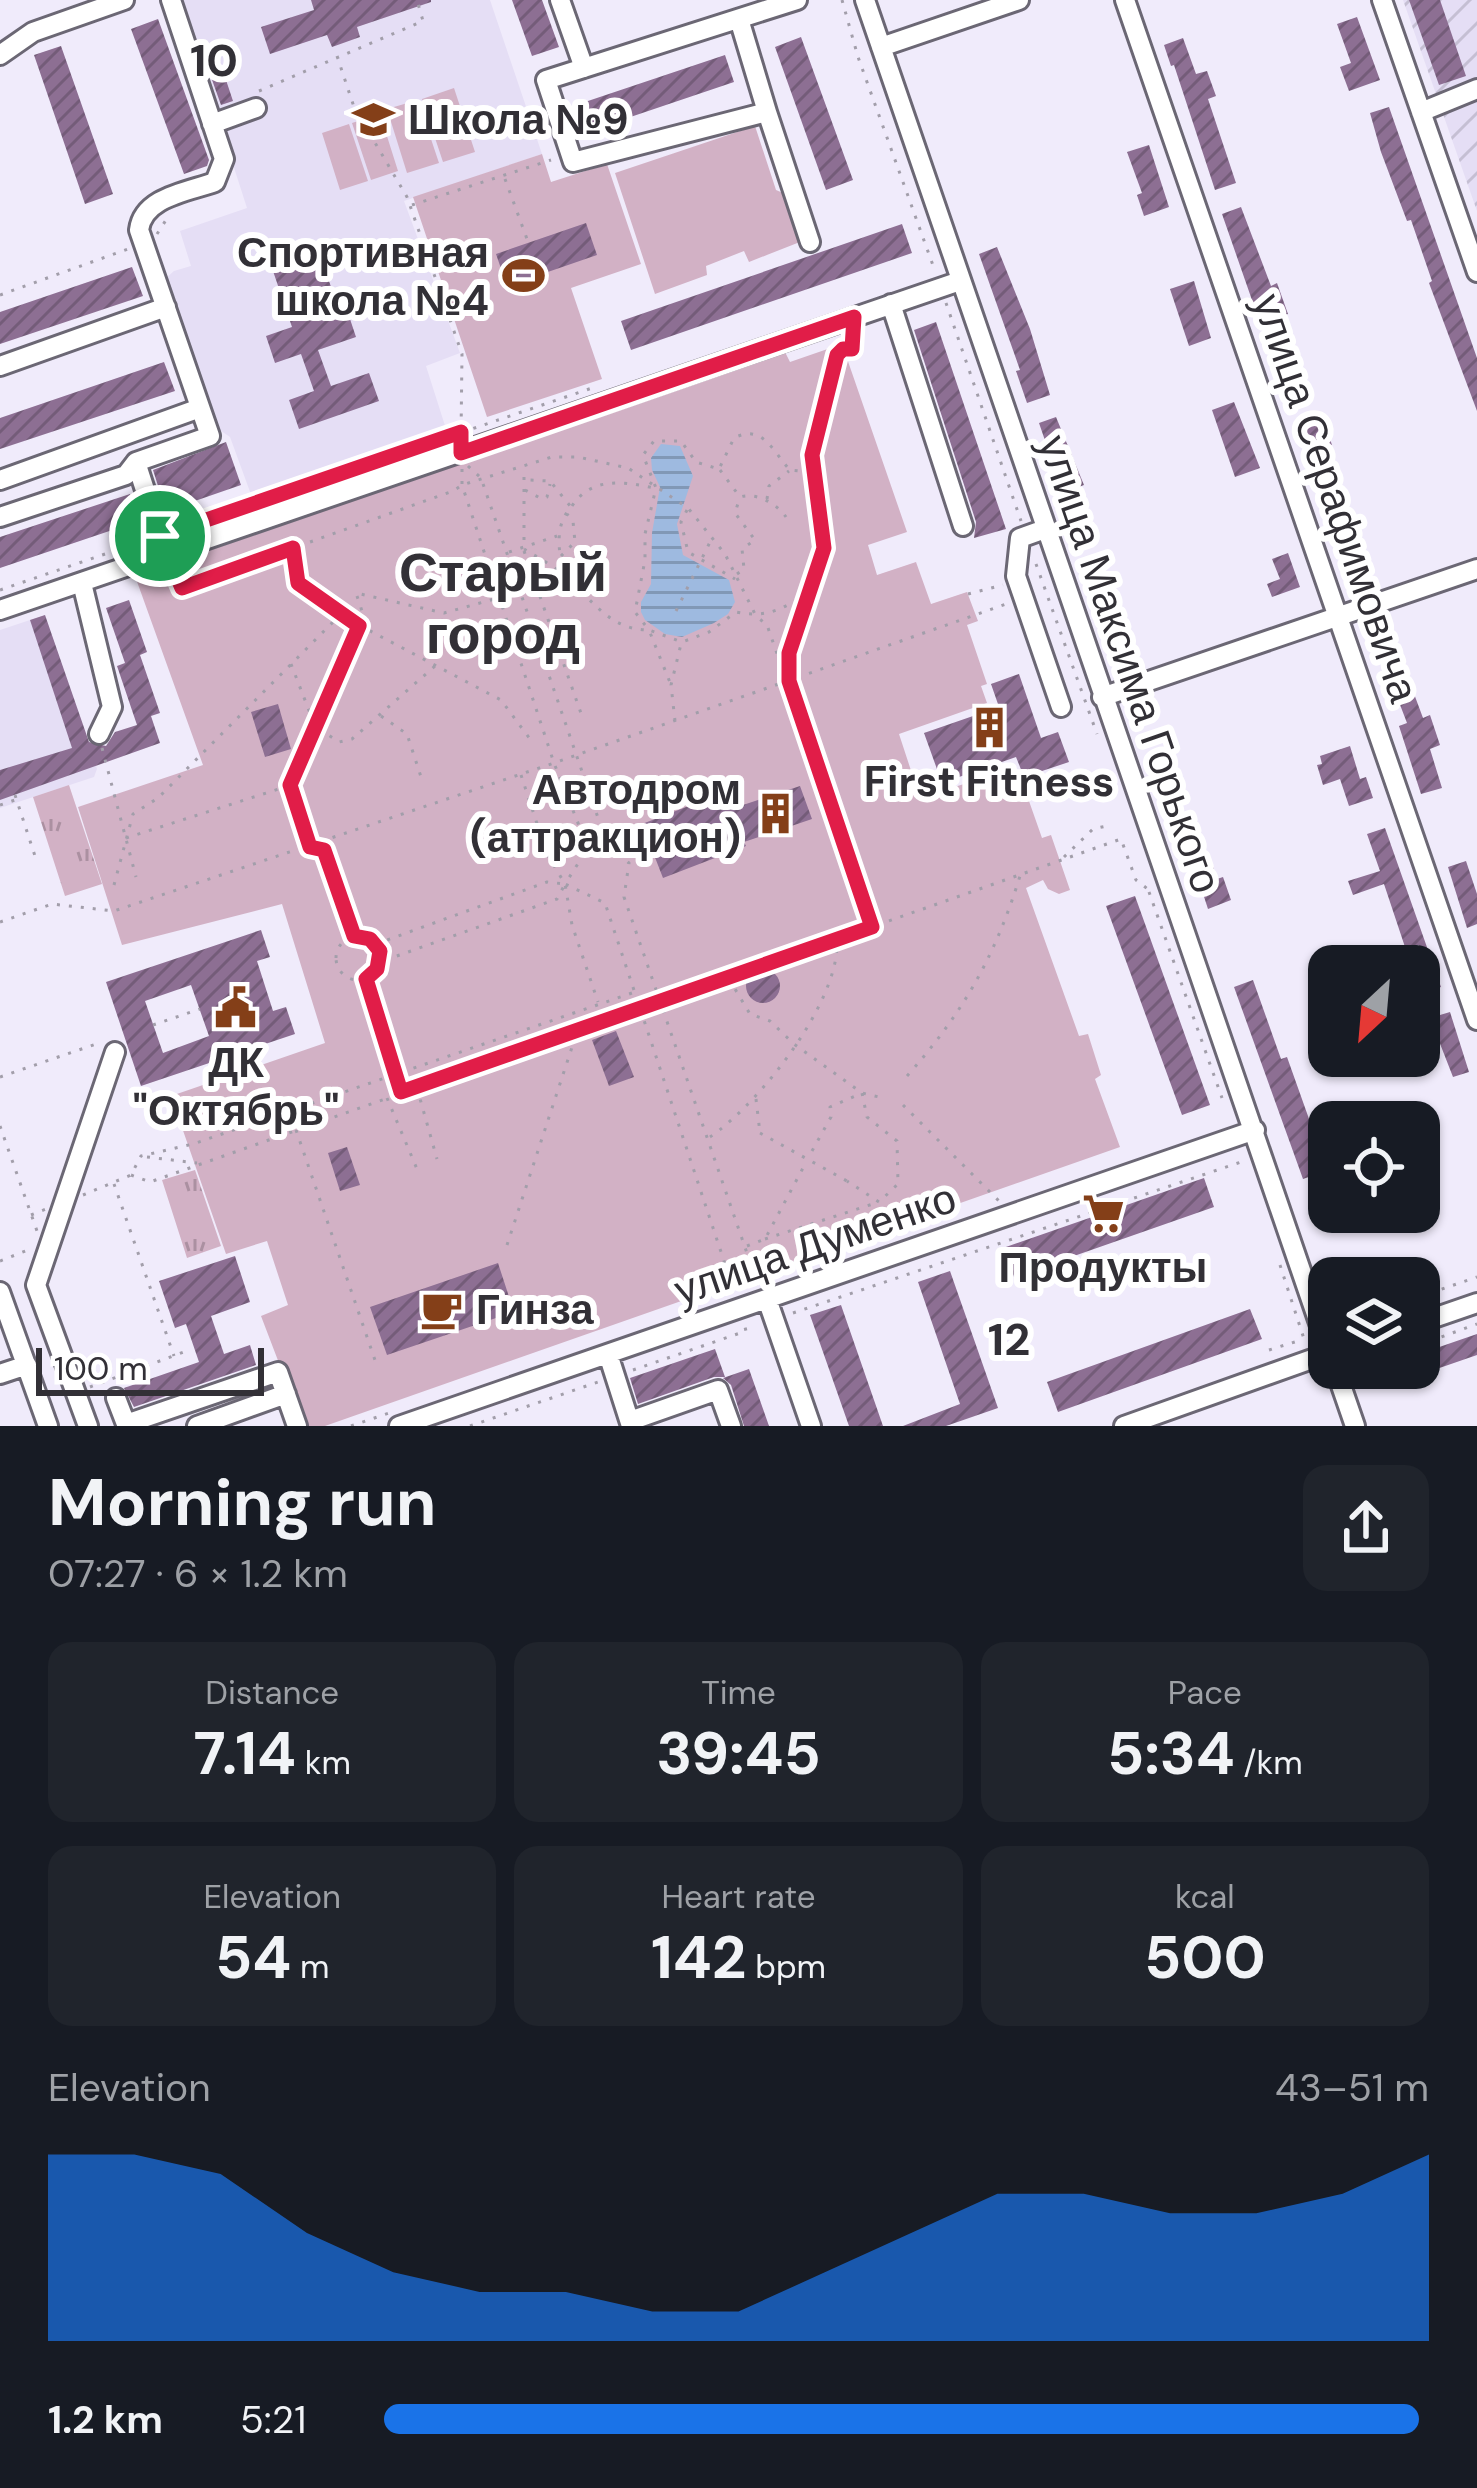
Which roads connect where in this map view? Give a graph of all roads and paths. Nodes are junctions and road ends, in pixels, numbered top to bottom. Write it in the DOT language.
graph roads {
  1 [pos="124,0"];
  2 [pos="171,0"];
  3 [pos="417,0"];
  4 [pos="560,0"];
  5 [pos="797,0"];
  6 [pos="842,0"];
  7 [pos="865,0"];
  8 [pos="1019,0"];
  9 [pos="1125,0"];
  10 [pos="1382,0"];
  11 [pos="739,19"];
  12 [pos="881,47"];
  13 [pos="0,55"];
  14 [pos="337,56"];
  15 [pos="584,68"];
  16 [pos="1477,89"];
  17 [pos="256,108"];
  18 [pos="767,112"];
  19 [pos="1421,112"];
  20 [pos="212,124"];
  21 [pos="570,154"];
  22 [pos="503,176"];
  23 [pos="411,206"];
  24 [pos="527,239"];
  25 [pos="810,242"];
  26 [pos="1477,272"];
  27 [pos="950,284"];
  28 [pos="891,304"];
  29 [pos="166,307"];
  30 [pos="854,317"];
  31 [pos="0,366"];
  32 [pos="614,381"];
  33 [pos="200,408"];
  34 [pos="461,432"];
  35 [pos="461,453"];
  36 [pos="136,462"];
  37 [pos="719,469"];
  38 [pos="790,470"];
  39 [pos="481,478"];
  40 [pos="0,480"];
  41 [pos="550,481"];
  42 [pos="813,483"];
  43 [pos="462,484"];
  44 [pos="656,488"];
  45 [pos="523,489"];
  46 [pos="740,497"];
  47 [pos="767,501"];
  48 [pos="571,507"];
  49 [pos="688,508"];
  50 [pos="566,512"];
  51 [pos="1,513"];
  52 [pos="785,518"];
  53 [pos="963,526"];
  54 [pos="1045,529"];
  55 [pos="558,536"];
  56 [pos="712,538"];
  57 [pos="163,545"];
  58 [pos="293,548"];
  59 [pos="524,549"];
  60 [pos="507,552"];
  61 [pos="560,557"];
  62 [pos="700,561"];
  63 [pos="1477,569"];
  64 [pos="563,574"];
  65 [pos="736,575"];
  66 [pos="739,582"];
  67 [pos="82,583"];
  68 [pos="0,590"];
  69 [pos="806,593"];
  70 [pos="500,597"];
  71 [pos="0,610"];
  72 [pos="676,611"];
  73 [pos="444,613"];
  74 [pos="340,615"];
  75 [pos="756,616"];
  76 [pos="971,616"];
  77 [pos="1339,616"];
  78 [pos="359,626"];
  79 [pos="649,630"];
  80 [pos="682,642"];
  81 [pos="291,662"];
  82 [pos="435,666"];
  83 [pos="789,681"];
  84 [pos="671,685"];
  85 [pos="1102,697"];
  86 [pos="1061,707"];
  87 [pos="380,715"];
  88 [pos="583,719"];
  89 [pos="675,721"];
  90 [pos="315,726"];
  91 [pos="99,734"];
  92 [pos="530,739"];
  93 [pos="578,755"];
  94 [pos="554,763"];
  95 [pos="521,775"];
  96 [pos="423,783"];
  97 [pos="290,785"];
  98 [pos="0,805"];
  99 [pos="1111,825"];
  100 [pos="123,839"];
  101 [pos="310,847"];
  102 [pos="35,856"];
  103 [pos="1060,861"];
  104 [pos="1020,875"];
  105 [pos="136,877"];
  106 [pos="114,884"];
  107 [pos="565,884"];
  108 [pos="1149,890"];
  109 [pos="0,922"];
  110 [pos="872,927"];
  111 [pos="354,936"];
  112 [pos="837,939"];
  113 [pos="376,944"];
  114 [pos="380,962"];
  115 [pos="728,977"];
  116 [pos="366,979"];
  117 [pos="634,992"];
  118 [pos="659,1001"];
  119 [pos="598,1004"];
  120 [pos="639,1008"];
  121 [pos="200,1009"];
  122 [pos="1477,1020"];
  123 [pos="153,1025"];
  124 [pos="578,1030"];
  125 [pos="794,1044"];
  126 [pos="107,1047"];
  127 [pos="395,1072"];
  128 [pos="907,1076"];
  129 [pos="0,1077"];
  130 [pos="417,1086"];
  131 [pos="401,1092"];
  132 [pos="862,1094"];
  133 [pos="756,1095"];
  134 [pos="387,1097"];
  135 [pos="879,1097"];
  136 [pos="903,1105"];
  137 [pos="0,1126"];
  138 [pos="296,1129"];
  139 [pos="1255,1130"];
  140 [pos="709,1138"];
  141 [pos="812,1150"];
  142 [pos="141,1156"];
  143 [pos="437,1159"];
  144 [pos="1246,1160"];
  145 [pos="198,1164"];
  146 [pos="417,1168"];
  147 [pos="803,1168"];
  148 [pos="113,1183"];
  149 [pos="879,1202"];
  150 [pos="1001,1203"];
  151 [pos="765,1239"];
  152 [pos="507,1245"];
  153 [pos="745,1247"];
  154 [pos="0,1262"];
  155 [pos="1477,1276"];
  156 [pos="36,1286"];
  157 [pos="1308,1289"];
  158 [pos="1440,1289"];
  159 [pos="763,1294"];
  160 [pos="1,1296"];
  161 [pos="1477,1304"];
  162 [pos="740,1309"];
  163 [pos="1440,1316"];
  164 [pos="774,1320"];
  165 [pos="1477,1324"];
  166 [pos="746,1331"];
  167 [pos="1440,1337"];
  168 [pos="1308,1347"];
  169 [pos="189,1350"];
  170 [pos="1268,1350"];
  171 [pos="1308,1353"];
  172 [pos="608,1354"];
  173 [pos="174,1356"];
  174 [pos="27,1366"];
  175 [pos="377,1366"];
  176 [pos="0,1374"];
  177 [pos="615,1376"];
  178 [pos="90,1387"];
  179 [pos="1342,1389"];
  180 [pos="286,1394"];
  181 [pos="116,1398"];
  182 [pos="187,1403"];
  183 [pos="460,1405"];
  184 [pos="631,1424"];
  185 [pos="48,1426"];
  186 [pos="88,1426"];
  187 [pos="197,1426"];
  188 [pos="297,1426"];
  189 [pos="399,1426"];
  190 [pos="469,1426"];
  191 [pos="731,1426"];
  192 [pos="811,1426"];
  193 [pos="1124,1426"];
  194 [pos="1355,1426"];
  1 -- 13 [label="street"];
  2 -- 20 [label="street"];
  3 -- 14 [label="path"];
  4 -- 15 [label="street"];
  5 -- 11 [label="street"];
  6 -- 27 [label="path"];
  7 -- 12 [label="street, улица Максима Горького"];
  8 -- 12 [label="street"];
  9 -- 77 [label="street, улица Серафимовича"];
  10 -- 19 [label="street"];
  11 -- 15 [label="street"];
  11 -- 18 [label="street"];
  12 -- 27 [label="street, улица Максима Горького"];
  14 -- 17 [label="path"];
  14 -- 23 [label="path"];
  15 -- 21 [label="street"];
  16 -- 19 [label="street"];
  17 -- 20 [label="street"];
  18 -- 21 [label="street"];
  18 -- 25 [label="street"];
  19 -- 26 [label="street"];
  20 -- 29 [label="street"];
  21 -- 22 [label="path"];
  22 -- 23 [label="path"];
  22 -- 24 [label="path"];
  23 -- 34 [label="path"];
  27 -- 28 [label="street"];
  27 -- 54 [label="street, улица Максима Горького"];
  28 -- 30 [label="street"];
  28 -- 53 [label="street"];
  29 -- 31 [label="street"];
  29 -- 33 [label="street"];
  30 -- 35 [label="street"];
  30 -- 42 [label="path"];
  32 -- 34 [label="path"];
  33 -- 36 [label="street"];
  33 -- 40 [label="street"];
  34 -- 35 [label="path"];
  34 -- 57 [label="path"];
  35 -- 57 [label="street"];
  36 -- 51 [label="street"];
  36 -- 57 [label="street"];
  37 -- 38 [label="path"];
  37 -- 44 [label="path"];
  37 -- 46 [label="path"];
  38 -- 42 [label="path"];
  38 -- 47 [label="path"];
  39 -- 43 [label="path"];
  39 -- 43 [label="path"];
  39 -- 44 [label="path"];
  39 -- 60 [label="path"];
  41 -- 45 [label="path"];
  41 -- 45 [label="path"];
  41 -- 48 [label="path"];
  42 -- 69 [label="path"];
  43 -- 58 [label="path"];
  43 -- 70 [label="path"];
  44 -- 48 [label="path"];
  44 -- 49 [label="path"];
  44 -- 79 [label="path"];
  45 -- 59 [label="path"];
  46 -- 47 [label="path"];
  46 -- 65 [label="path"];
  47 -- 52 [label="path"];
  48 -- 50 [label="path"];
  49 -- 56 [label="path"];
  49 -- 62 [label="path"];
  50 -- 55 [label="path"];
  50 -- 61 [label="path"];
  54 -- 85 [label="street, улица Максима Горького"];
  54 -- 86 [label="street"];
  55 -- 59 [label="path"];
  55 -- 61 [label="path"];
  56 -- 62 [label="path"];
  56 -- 65 [label="path"];
  57 -- 58 [label="path"];
  57 -- 67 [label="street"];
  57 -- 68 [label="path"];
  58 -- 74 [label="path"];
  59 -- 60 [label="path"];
  59 -- 64 [label="path"];
  59 -- 88 [label="path"];
  60 -- 93 [label="path"];
  61 -- 64 [label="path"];
  62 -- 66 [label="path"];
  62 -- 72 [label="path"];
  63 -- 77 [label="street"];
  64 -- 79 [label="path"];
  65 -- 66 [label="path"];
  66 -- 75 [label="path"];
  67 -- 71 [label="street"];
  67 -- 91 [label="street"];
  69 -- 75 [label="path"];
  69 -- 83 [label="path"];
  70 -- 73 [label="path"];
  70 -- 94 [label="path"];
  73 -- 78 [label="path"];
  73 -- 82 [label="path"];
  74 -- 78 [label="path"];
  74 -- 81 [label="path"];
  75 -- 80 [label="path"];
  75 -- 83 [label="path"];
  76 -- 83 [label="path"];
  77 -- 85 [label="street"];
  77 -- 122 [label="street, улица Серафимовича"];
  78 -- 82 [label="path"];
  78 -- 90 [label="path"];
  79 -- 80 [label="path"];
  79 -- 84 [label="path"];
  80 -- 84 [label="path"];
  81 -- 90 [label="path"];
  81 -- 100 [label="path"];
  82 -- 87 [label="path"];
  82 -- 92 [label="path"];
  83 -- 89 [label="path"];
  83 -- 110 [label="path"];
  84 -- 89 [label="path"];
  85 -- 139 [label="street, улица Максима Горького"];
  87 -- 90 [label="path"];
  87 -- 96 [label="path"];
  89 -- 93 [label="path"];
  90 -- 97 [label="path"];
  91 -- 100 [label="path"];
  93 -- 94 [label="path"];
  93 -- 118 [label="path"];
  94 -- 95 [label="path"];
  94 -- 107 [label="path"];
  95 -- 101 [label="path"];
  95 -- 107 [label="path"];
  97 -- 100 [label="path"];
  97 -- 101 [label="path"];
  98 -- 102 [label="path"];
  99 -- 103 [label="path"];
  100 -- 105 [label="path"];
  100 -- 106 [label="path"];
  101 -- 109 [label="path"];
  101 -- 111 [label="path"];
  103 -- 104 [label="path"];
  103 -- 108 [label="path"];
  104 -- 110 [label="path"];
  104 -- 128 [label="path"];
  107 -- 113 [label="path"];
  107 -- 114 [label="path"];
  107 -- 117 [label="path"];
  107 -- 119 [label="path"];
  110 -- 112 [label="path"];
  111 -- 113 [label="path"];
  111 -- 116 [label="path"];
  112 -- 115 [label="path"];
  112 -- 125 [label="path"];
  113 -- 114 [label="path"];
  114 -- 116 [label="path"];
  115 -- 118 [label="path"];
  115 -- 125 [label="path"];
  116 -- 127 [label="path"];
  117 -- 119 [label="path"];
  117 -- 120 [label="path"];
  118 -- 120 [label="path"];
  118 -- 140 [label="path"];
  119 -- 127 [label="path"];
  120 -- 124 [label="path"];
  120 -- 162 [label="path"];
  121 -- 123 [label="path"];
  124 -- 130 [label="path"];
  124 -- 152 [label="path"];
  125 -- 132 [label="path"];
  125 -- 133 [label="path"];
  126 -- 129 [label="path"];
  126 -- 156 [label="street"];
  127 -- 131 [label="path"];
  127 -- 142 [label="path"];
  130 -- 131 [label="path"];
  130 -- 143 [label="path"];
  131 -- 134 [label="path"];
  132 -- 135 [label="path"];
  132 -- 141 [label="path"];
  132 -- 149 [label="path"];
  133 -- 140 [label="path"];
  133 -- 149 [label="path, bridge"];
  134 -- 138 [label="path"];
  134 -- 146 [label="path"];
  136 -- 150 [label="path"];
  137 -- 154 [label="path"];
  138 -- 145 [label="path"];
  138 -- 175 [label="path"];
  139 -- 157 [label="street, улица Максима Горького"];
  139 -- 159 [label="street, улица Думенко"];
  140 -- 153 [label="path"];
  142 -- 145 [label="path"];
  142 -- 145 [label="path"];
  144 -- 164 [label="path"];
  147 -- 151 [label="path"];
  148 -- 173 [label="path"];
  149 -- 151 [label="path"];
  151 -- 153 [label="path"];
  153 -- 159 [label="path"];
  155 -- 158 [label="path"];
  156 -- 160 [label="street"];
  156 -- 186 [label="street"];
  159 -- 162 [label="street, улица Думенко"];
  159 -- 164 [label="street"];
  160 -- 174 [label="street"];
  161 -- 163 [label="street"];
  162 -- 166 [label="path"];
  162 -- 172 [label="street, улица Думенко"];
  164 -- 166 [label="path"];
  164 -- 192 [label="street"];
  165 -- 167 [label="path"];
  166 -- 177 [label="path"];
  168 -- 170 [label="path"];
  169 -- 173 [label="path"];
  171 -- 193 [label="street"];
  172 -- 177 [label="street"];
  172 -- 183 [label="street, улица Думенко"];
  173 -- 178 [label="path"];
  174 -- 176 [label="street"];
  174 -- 185 [label="street"];
  177 -- 184 [label="street"];
  177 -- 190 [label="path"];
  179 -- 194 [label="street"];
  180 -- 182 [label="street"];
  180 -- 187 [label="street"];
  180 -- 188 [label="street"];
  181 -- 182 [label="street"];
  182 -- 187 [label="street"];
  183 -- 189 [label="street, улица Думенко"];
  183 -- 190 [label="street"];
  184 -- 191 [label="street"];
}
